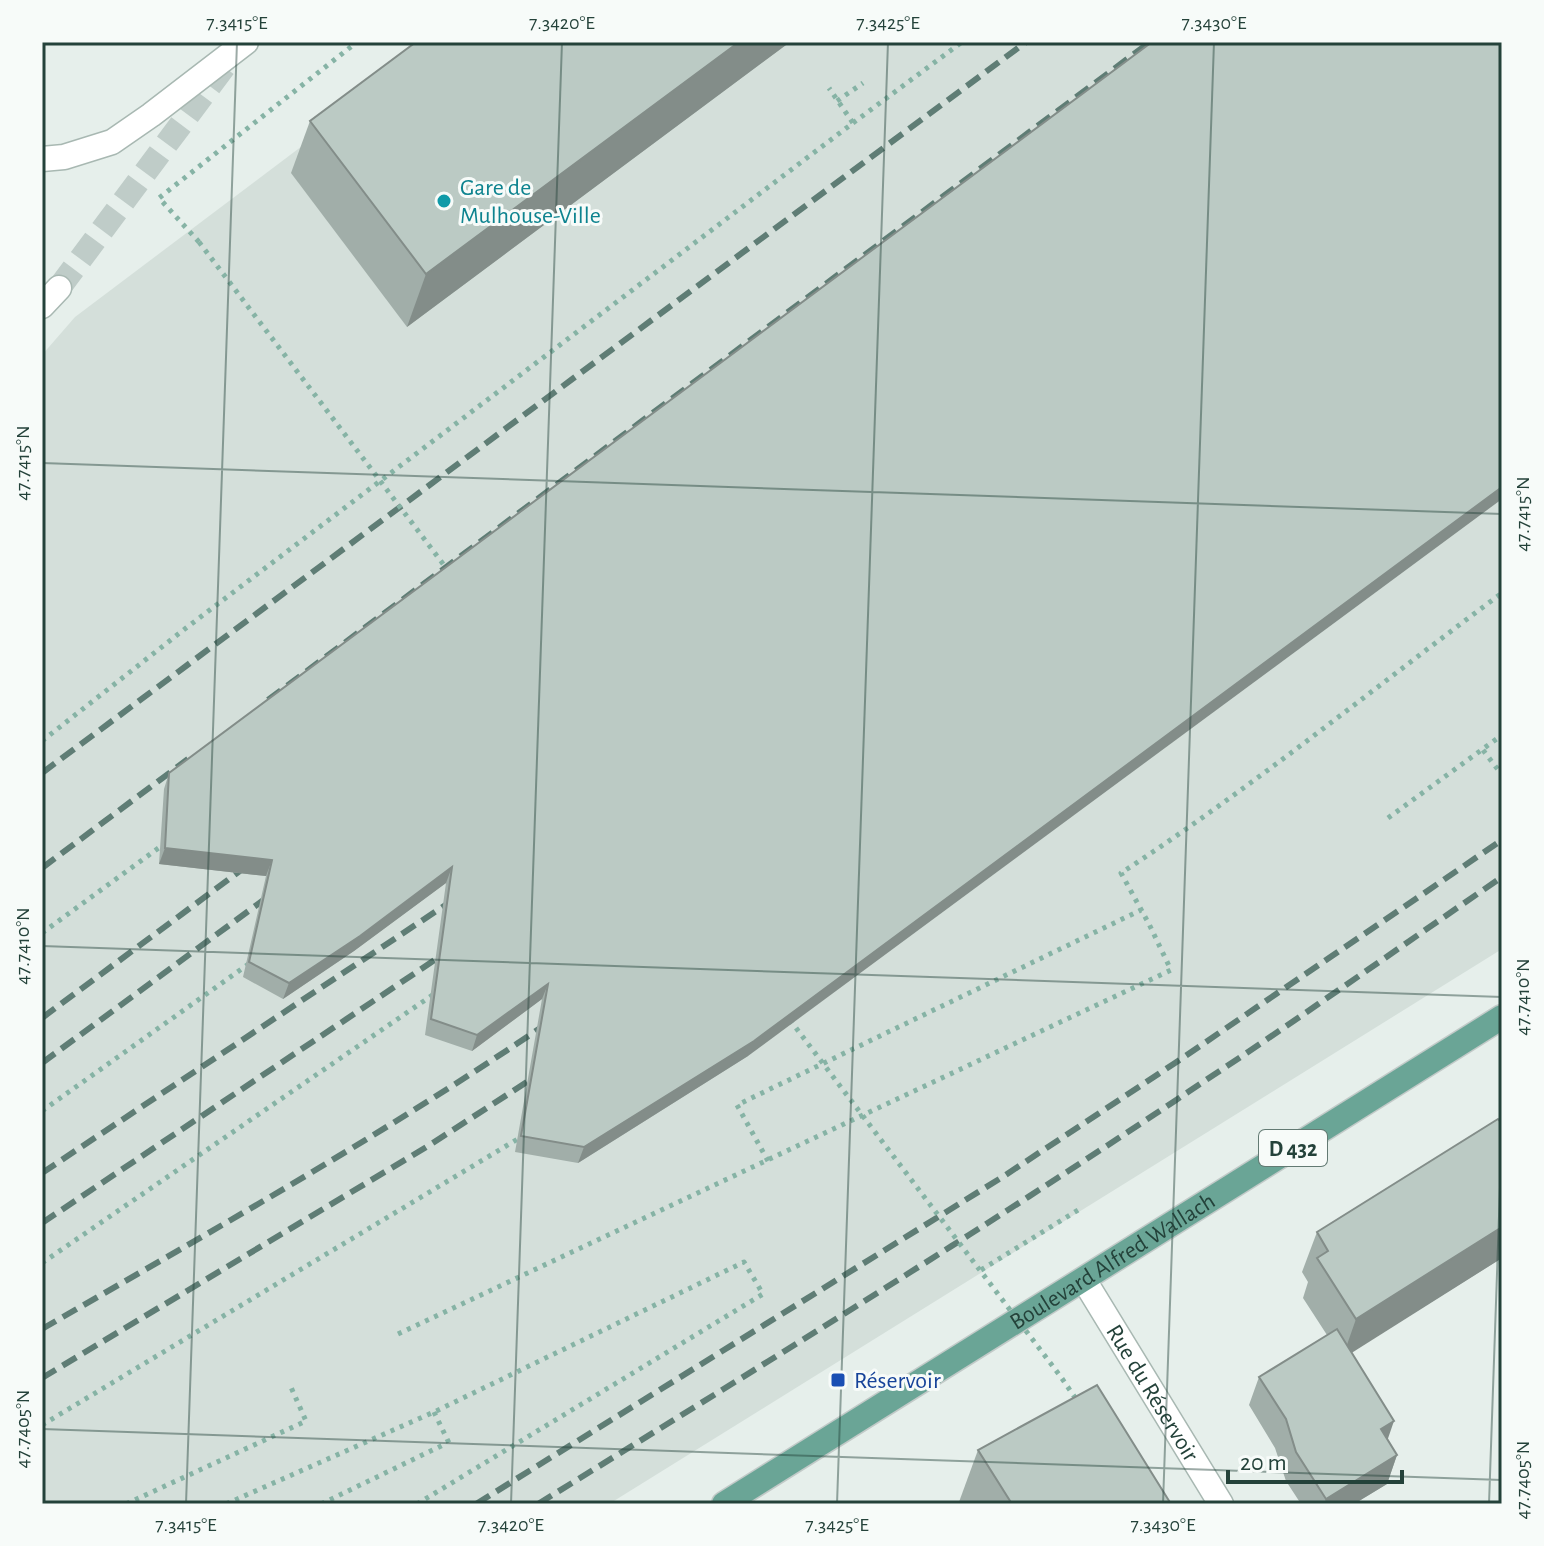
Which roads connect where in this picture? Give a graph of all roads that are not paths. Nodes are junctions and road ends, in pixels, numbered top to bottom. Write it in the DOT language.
graph roads {
  1 [pos="246,42"];
  2 [pos="42,159"];
  3 [pos="59,288"];
  4 [pos="42,306"];
  5 [pos="1502,1017"];
  6 [pos="1084,1280"];
  7 [pos="724,1504"];
  8 [pos="1221,1504"];
  1 -- 2 [label="street"];
  3 -- 4 [label="street"];
  5 -- 6 [label="main road, Boulevard Alfred Wallach / D 432"];
  6 -- 7 [label="main road, Boulevard Alfred Wallach / D 432"];
  6 -- 8 [label="street, Rue du Réservoir"];
}
